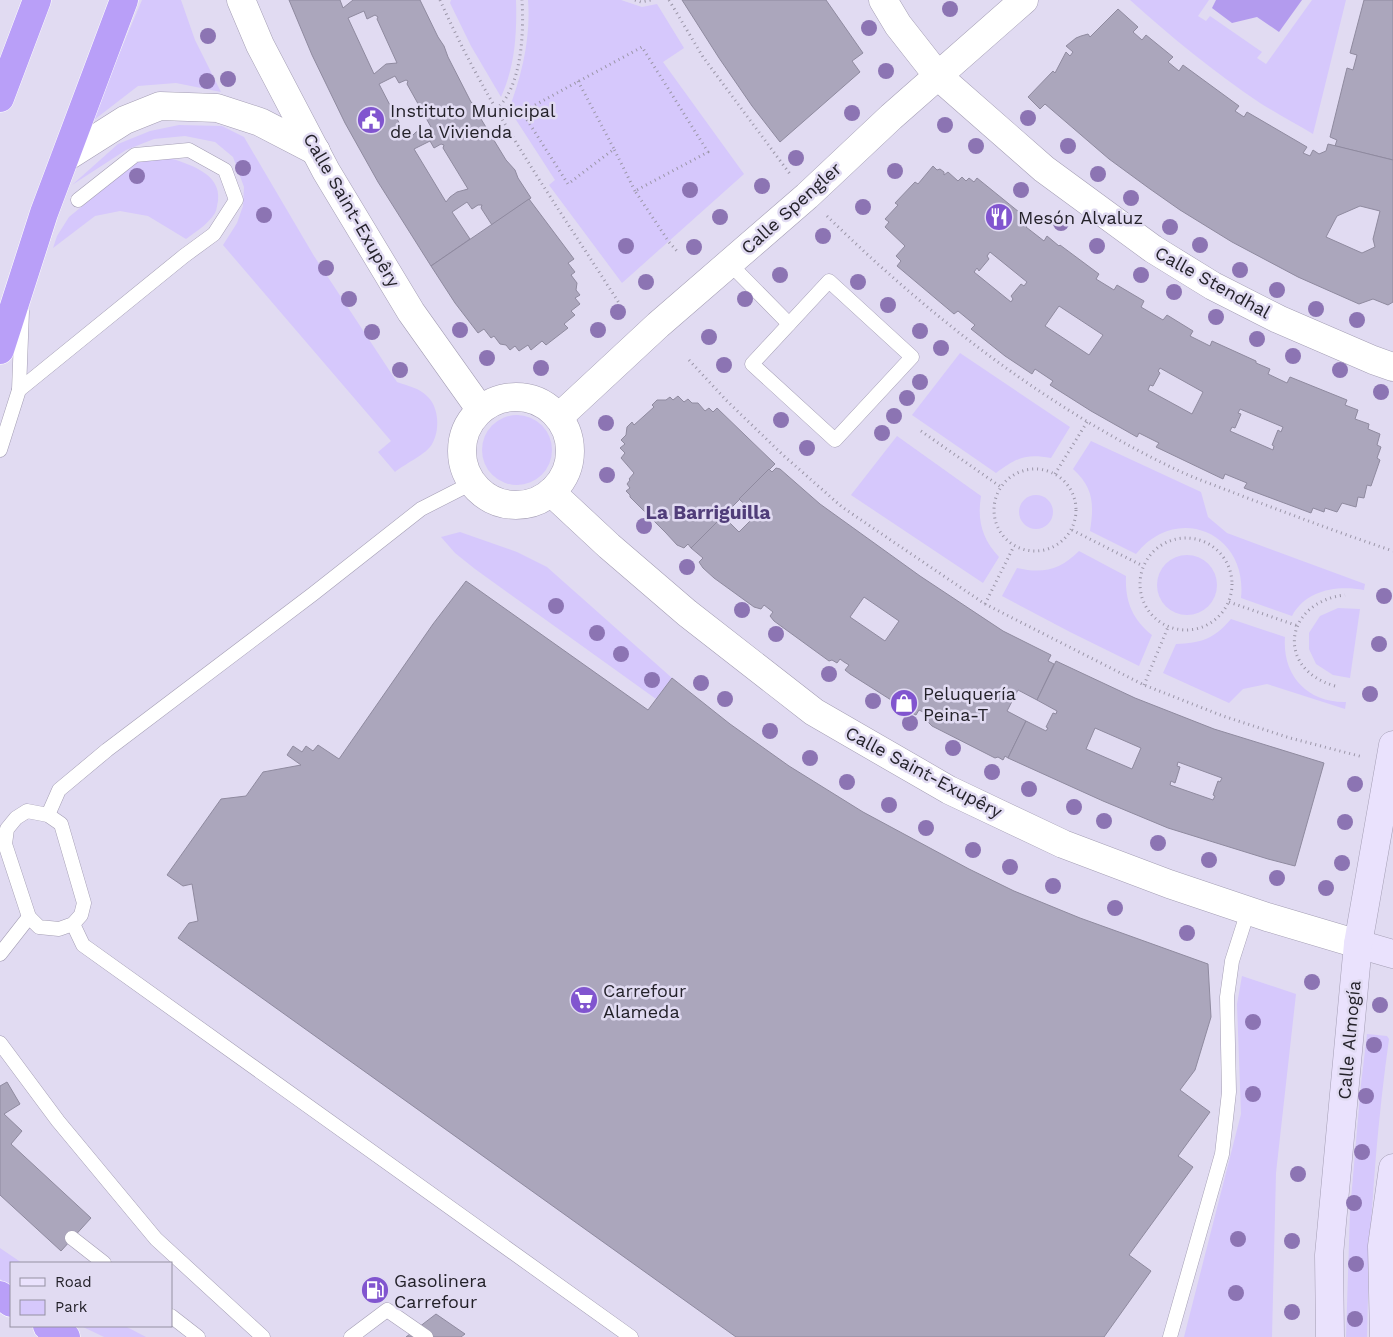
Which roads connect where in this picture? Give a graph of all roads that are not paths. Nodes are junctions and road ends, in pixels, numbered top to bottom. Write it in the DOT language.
graph roads {
  1 [pos="37,0"];
  2 [pos="124,0"];
  3 [pos="241,0"];
  4 [pos="882,0"];
  5 [pos="1024,0"];
  6 [pos="938,76"];
  7 [pos="0,98"];
  8 [pos="316,151"];
  9 [pos="65,158"];
  10 [pos="78,200"];
  11 [pos="729,263"];
  12 [pos="24,272"];
  13 [pos="789,324"];
  14 [pos="0,350"];
  15 [pos="1393,367"];
  16 [pos="19,390"];
  17 [pos="480,409"];
  18 [pos="559,417"];
  19 [pos="0,450"];
  20 [pos="472,483"];
  21 [pos="551,492"];
  22 [pos="1391,755"];
  23 [pos="48,815"];
  24 [pos="2,848"];
  25 [pos="1248,910"];
  26 [pos="29,917"];
  27 [pos="73,924"];
  28 [pos="1358,944"];
  29 [pos="0,954"];
  30 [pos="1393,954"];
  31 [pos="0,1044"];
  32 [pos="1392,1185"];
  33 [pos="72,1238"];
  34 [pos="103,1262"];
  35 [pos="172,1317"];
  36 [pos="49,1327"];
  37 [pos="66,1337"];
  38 [pos="198,1337"];
  39 [pos="263,1337"];
  40 [pos="351,1337"];
  41 [pos="426,1337"];
  42 [pos="631,1337"];
  43 [pos="1170,1337"];
  44 [pos="1330,1337"];
  45 [pos="1384,1337"];
  1 -- 7 [label="highway"];
  2 -- 9 [label="highway"];
  3 -- 8 [label="street, Calle Saint-Exupêry"];
  4 -- 6 [label="street, Calle Stendhal"];
  5 -- 6 [label="street, Calle Spengler"];
  6 -- 11 [label="street, Calle Spengler"];
  6 -- 15 [label="street, Calle Stendhal"];
  8 -- 9 [label="street"];
  8 -- 17 [label="street, Calle Saint-Exupêry"];
  9 -- 12 [label="highway"];
  10 -- 16 [label="lane"];
  11 -- 13 [label="lane"];
  11 -- 18 [label="street, Calle Spengler"];
  12 -- 14 [label="highway"];
  12 -- 16 [label="lane"];
  13 -- 13 [label="lane"];
  16 -- 19 [label="lane"];
  17 -- 18 [label="street"];
  17 -- 20 [label="street"];
  18 -- 21 [label="street"];
  20 -- 21 [label="street"];
  20 -- 23 [label="lane"];
  21 -- 25 [label="street, Calle Saint-Exupêry"];
  22 -- 28 [label="main road, Calle Almogía"];
  23 -- 24 [label="lane"];
  23 -- 27 [label="lane"];
  24 -- 26 [label="lane"];
  25 -- 28 [label="street, Calle Saint-Exupêry"];
  25 -- 43 [label="lane"];
  26 -- 27 [label="lane"];
  26 -- 29 [label="lane"];
  27 -- 42 [label="lane"];
  28 -- 30 [label="main road"];
  28 -- 44 [label="main road, Calle Almogía"];
  31 -- 39 [label="lane"];
  32 -- 45 [label="main road"];
  33 -- 34 [label="lane"];
  35 -- 38 [label="lane"];
  36 -- 37 [label="highway"];
  40 -- 41 [label="lane"];
}
